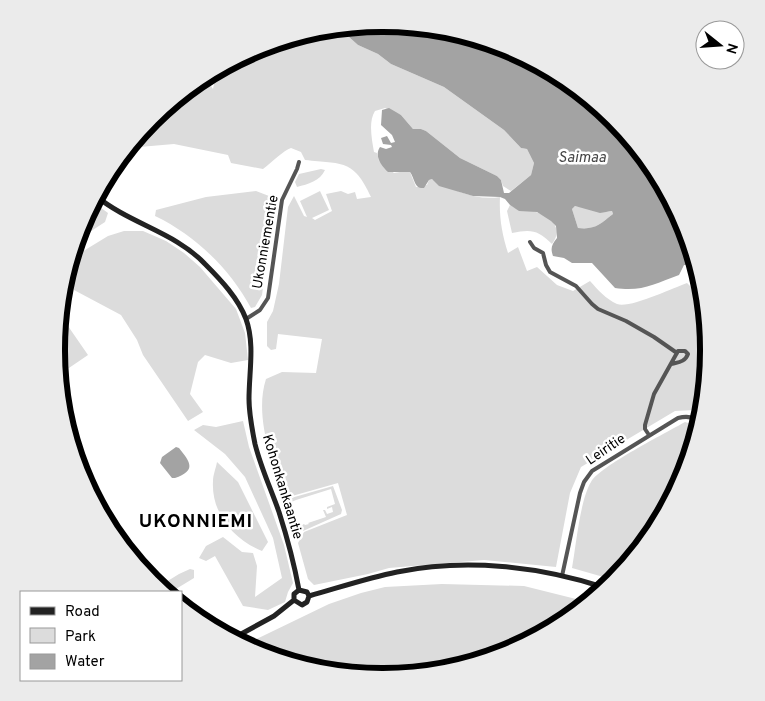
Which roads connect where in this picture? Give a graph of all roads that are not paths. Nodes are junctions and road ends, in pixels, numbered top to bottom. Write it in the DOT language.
graph roads {
  1 [pos="299,162"];
  2 [pos="102,200"];
  3 [pos="530,242"];
  4 [pos="246,319"];
  5 [pos="677,352"];
  6 [pos="671,364"];
  7 [pos="694,418"];
  8 [pos="649,436"];
  9 [pos="562,576"];
  10 [pos="597,585"];
  11 [pos="299,590"];
  12 [pos="309,596"];
  13 [pos="294,600"];
  14 [pos="240,635"];
  1 -- 4 [label="street, Ukonniementie"];
  2 -- 4 [label="street, Kohonkankaantie"];
  3 -- 5 [label="street"];
  4 -- 11 [label="street, Kohonkankaantie"];
  5 -- 6 [label="street"];
  5 -- 6 [label="street"];
  6 -- 8 [label="street"];
  7 -- 8 [label="street, Leiritie"];
  8 -- 9 [label="street, Leiritie"];
  9 -- 10 [label="street"];
  9 -- 12 [label="street"];
  11 -- 12 [label="street"];
  11 -- 13 [label="street"];
  12 -- 13 [label="street"];
  13 -- 14 [label="street"];
}
